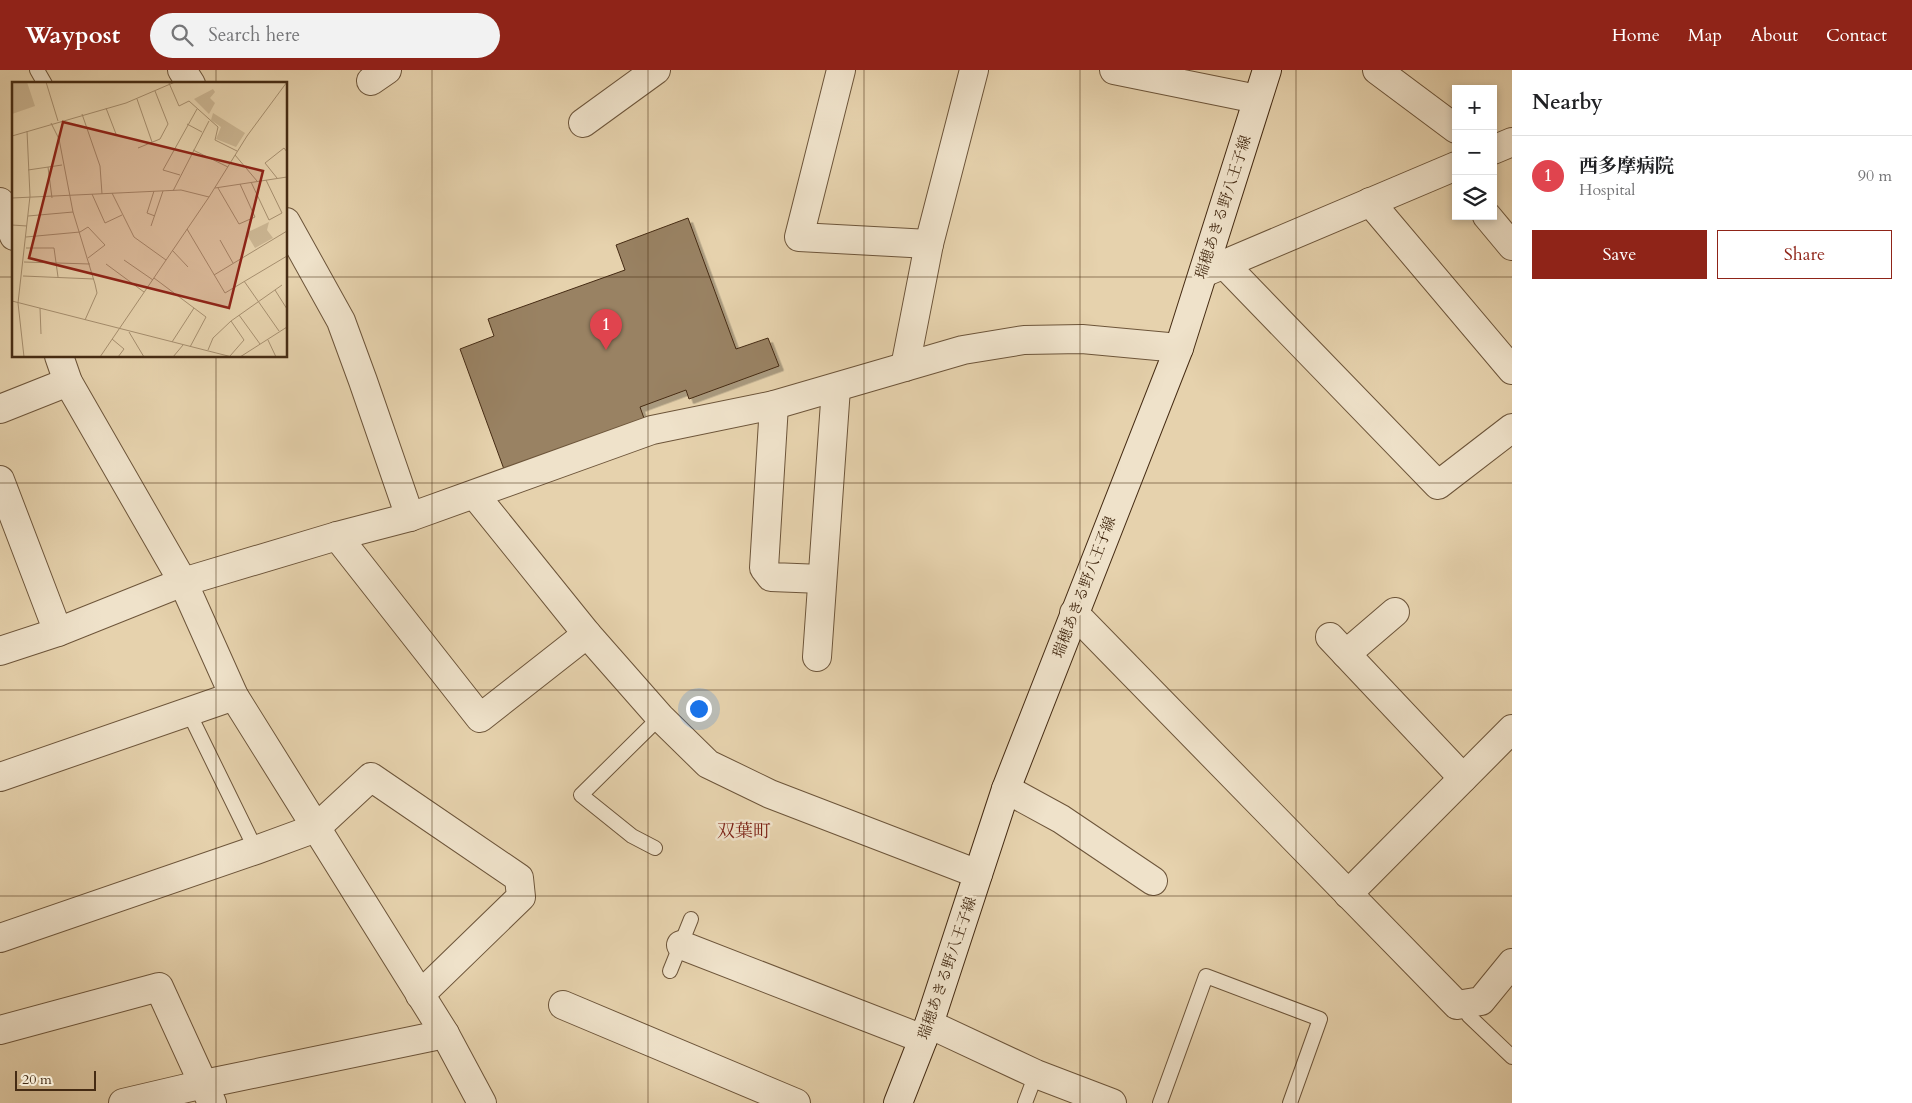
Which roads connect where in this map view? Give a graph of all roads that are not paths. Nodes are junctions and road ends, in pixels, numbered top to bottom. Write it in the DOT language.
graph roads {
  1 [pos="37,70"];
  2 [pos="182,70"];
  3 [pos="656,70"];
  4 [pos="841,70"];
  5 [pos="974,70"];
  6 [pos="1114,70"];
  7 [pos="1267,70"];
  8 [pos="1377,70"];
  9 [pos="44,82"];
  10 [pos="190,82"];
  11 [pos="1258,99"];
  12 [pos="583,123"];
  13 [pos="1452,126"];
  14 [pos="1512,142"];
  15 [pos="1497,148"];
  16 [pos="1452,171"];
  17 [pos="0,202"];
  18 [pos="1370,202"];
  19 [pos="1490,220"];
  20 [pos="288,226"];
  21 [pos="12,231"];
  22 [pos="929,244"];
  23 [pos="1512,246"];
  24 [pos="1213,269"];
  25 [pos="1179,348"];
  26 [pos="60,358"];
  27 [pos="905,367"];
  28 [pos="1512,370"];
  29 [pos="68,382"];
  30 [pos="836,388"];
  31 [pos="774,405"];
  32 [pos="0,409"];
  33 [pos="1512,428"];
  34 [pos="0,480"];
  35 [pos="475,495"];
  36 [pos="410,518"];
  37 [pos="337,536"];
  38 [pos="822,579"];
  39 [pos="183,582"];
  40 [pos="1395,612"];
  41 [pos="1074,613"];
  42 [pos="58,632"];
  43 [pos="587,634"];
  44 [pos="0,651"];
  45 [pos="817,657"];
  46 [pos="234,696"];
  47 [pos="189,713"];
  48 [pos="660,717"];
  49 [pos="1512,729"];
  50 [pos="0,777"];
  51 [pos="1463,778"];
  52 [pos="1006,789"];
  53 [pos="316,828"];
  54 [pos="655,848"];
  55 [pos="256,850"];
  56 [pos="978,874"];
  57 [pos="1153,881"];
  58 [pos="1348,894"];
  59 [pos="691,919"];
  60 [pos="0,938"];
  61 [pos="681,945"];
  62 [pos="1512,962"];
  63 [pos="670,971"];
  64 [pos="420,994"];
  65 [pos="1462,1004"];
  66 [pos="563,1005"];
  67 [pos="0,1030"];
  68 [pos="926,1031"];
  69 [pos="445,1034"];
  70 [pos="1512,1056"];
  71 [pos="1036,1074"];
  72 [pos="208,1093"];
  73 [pos="123,1103"];
  74 [pos="482,1103"];
  75 [pos="796,1103"];
  76 [pos="898,1103"];
  77 [pos="1025,1103"];
  78 [pos="1112,1103"];
  79 [pos="1160,1103"];
  80 [pos="1290,1103"];
  1 -- 9 [label="lane"];
  2 -- 10 [label="street"];
  3 -- 12 [label="street"];
  4 -- 22 [label="street"];
  5 -- 22 [label="street"];
  6 -- 11 [label="street"];
  7 -- 11 [label="street, 瑞穂あきる野八王子線"];
  8 -- 13 [label="street"];
  11 -- 24 [label="street, 瑞穂あきる野八王子線"];
  14 -- 15 [label="street"];
  16 -- 18 [label="street"];
  17 -- 21 [label="street"];
  18 -- 24 [label="street"];
  18 -- 28 [label="street"];
  19 -- 23 [label="street"];
  20 -- 36 [label="street"];
  22 -- 27 [label="street"];
  24 -- 25 [label="street, 瑞穂あきる野八王子線"];
  24 -- 33 [label="street"];
  25 -- 27 [label="street"];
  25 -- 41 [label="street, 瑞穂あきる野八王子線"];
  26 -- 29 [label="street"];
  27 -- 30 [label="street"];
  29 -- 32 [label="street"];
  29 -- 39 [label="street"];
  30 -- 31 [label="street"];
  30 -- 38 [label="street"];
  31 -- 35 [label="street"];
  31 -- 38 [label="street"];
  34 -- 42 [label="street"];
  35 -- 36 [label="street"];
  35 -- 43 [label="street"];
  36 -- 37 [label="street"];
  37 -- 39 [label="street"];
  37 -- 43 [label="street"];
  38 -- 45 [label="street"];
  39 -- 42 [label="street"];
  39 -- 46 [label="street"];
  40 -- 51 [label="street"];
  41 -- 52 [label="street, 瑞穂あきる野八王子線"];
  41 -- 58 [label="street"];
  42 -- 44 [label="street"];
  43 -- 48 [label="street"];
  46 -- 47 [label="street"];
  46 -- 53 [label="street"];
  47 -- 50 [label="street"];
  47 -- 55 [label="lane"];
  48 -- 54 [label="lane"];
  48 -- 56 [label="street"];
  49 -- 51 [label="street"];
  51 -- 58 [label="street"];
  52 -- 56 [label="street, 瑞穂あきる野八王子線"];
  52 -- 57 [label="street"];
  53 -- 55 [label="street"];
  53 -- 64 [label="street"];
  53 -- 64 [label="street"];
  55 -- 60 [label="street"];
  56 -- 68 [label="street, 瑞穂あきる野八王子線"];
  58 -- 65 [label="street"];
  59 -- 61 [label="lane"];
  61 -- 63 [label="lane"];
  61 -- 68 [label="street"];
  62 -- 65 [label="street"];
  64 -- 69 [label="street"];
  65 -- 70 [label="lane"];
  66 -- 75 [label="street"];
  67 -- 72 [label="street"];
  68 -- 71 [label="street"];
  68 -- 76 [label="street, 瑞穂あきる野八王子線"];
  69 -- 72 [label="street"];
  69 -- 74 [label="street"];
  71 -- 77 [label="lane"];
  71 -- 78 [label="street"];
  72 -- 73 [label="street"];
  79 -- 80 [label="lane"];
}
